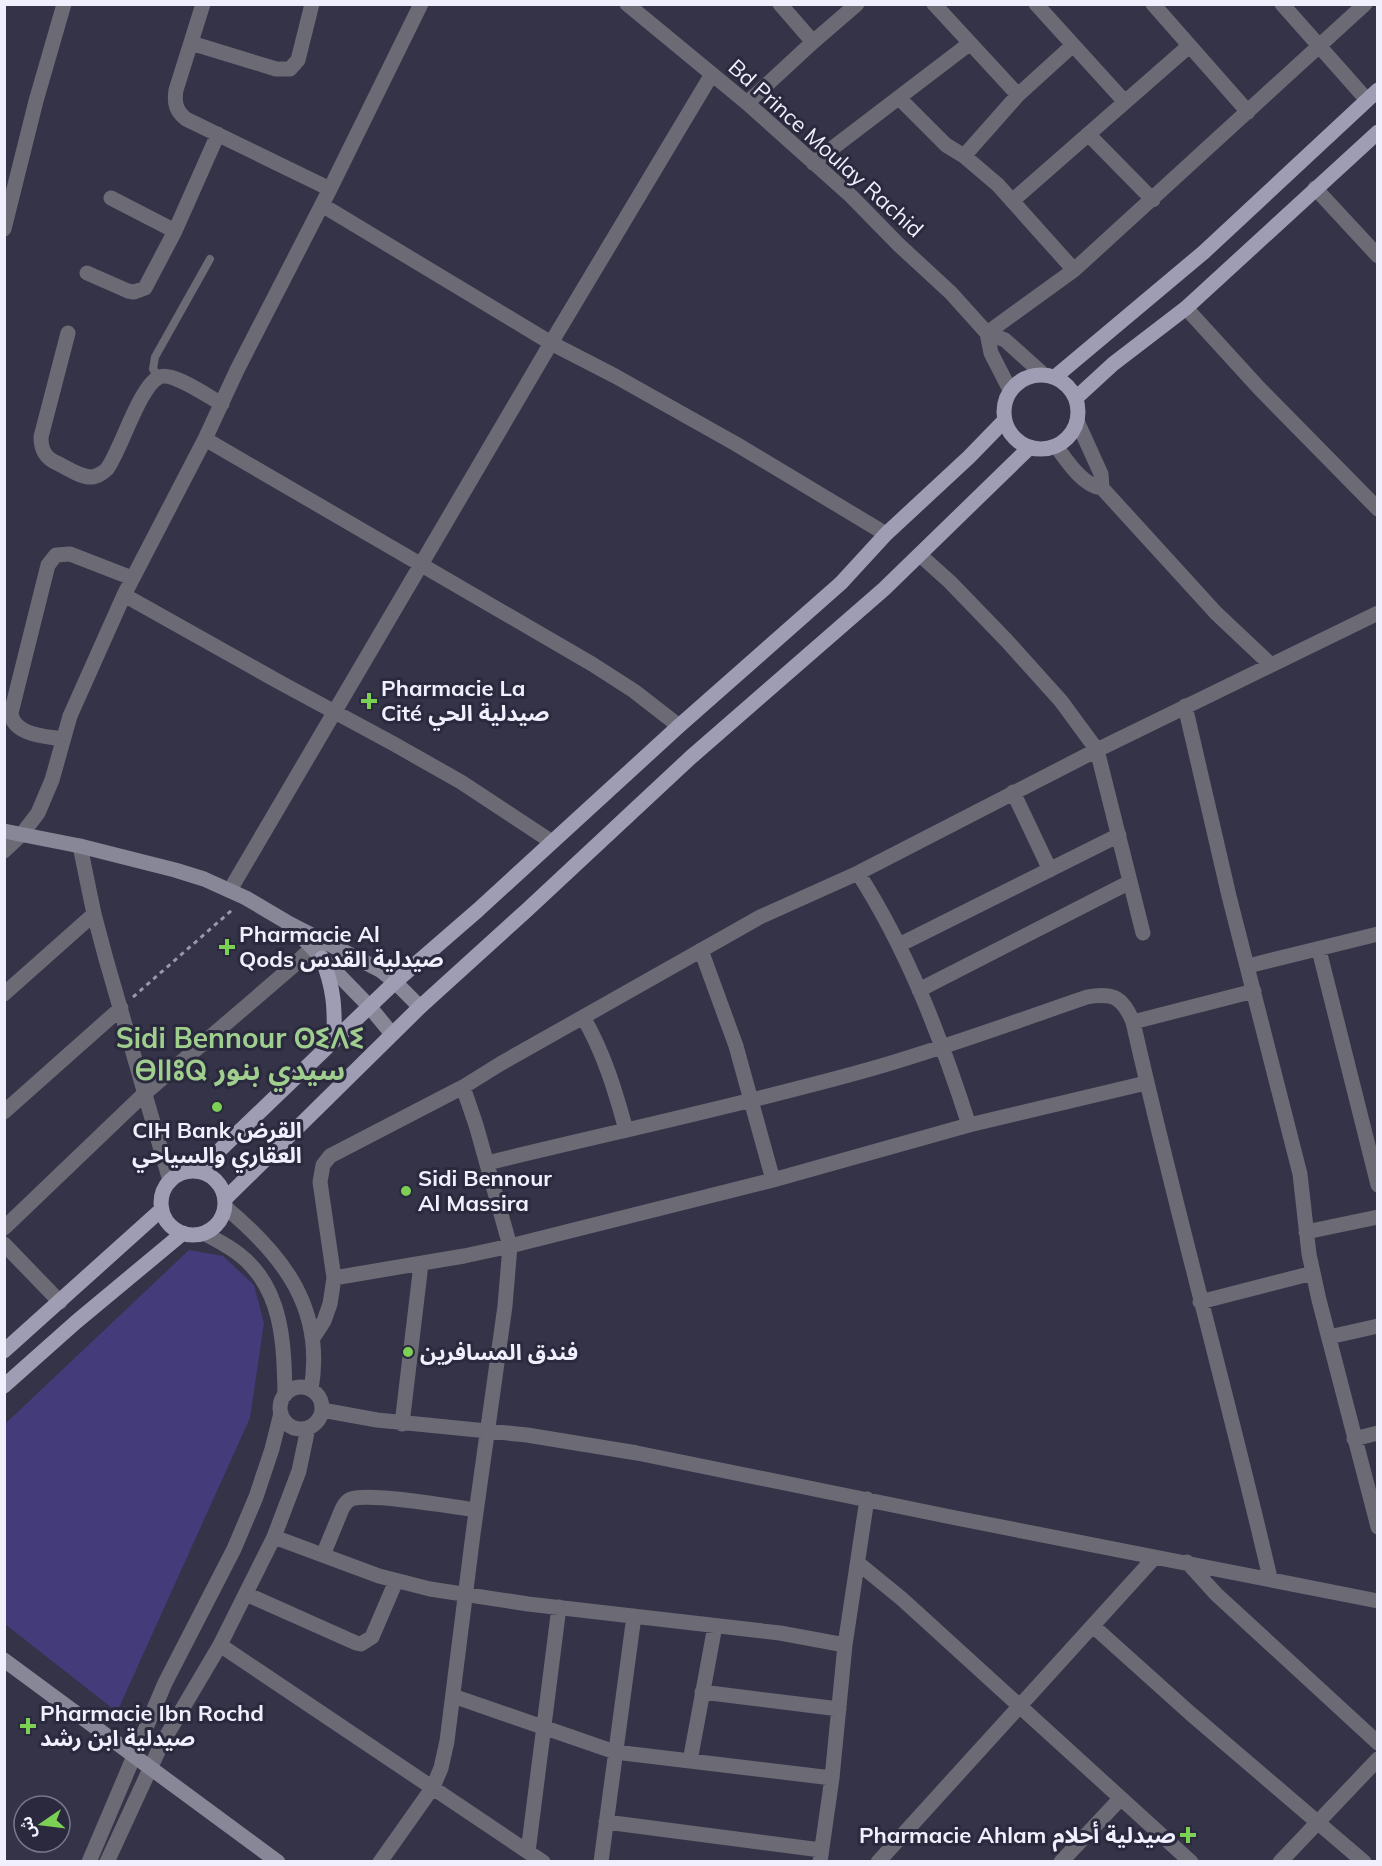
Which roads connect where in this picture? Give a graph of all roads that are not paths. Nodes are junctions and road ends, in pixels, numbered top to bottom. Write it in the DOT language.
graph roads {
  1 [pos="64,4"];
  2 [pos="203,4"];
  3 [pos="312,4"];
  4 [pos="421,4"];
  5 [pos="627,4"];
  6 [pos="780,4"];
  7 [pos="857,4"];
  8 [pos="934,4"];
  9 [pos="1036,4"];
  10 [pos="1282,4"];
  11 [pos="1365,4"];
  12 [pos="1157,6"];
  13 [pos="813,42"];
  14 [pos="191,43"];
  15 [pos="969,44"];
  16 [pos="1073,45"];
  17 [pos="1189,46"];
  18 [pos="1320,46"];
  19 [pos="712,74"];
  20 [pos="1018,95"];
  21 [pos="1372,95"];
  22 [pos="899,98"];
  23 [pos="1125,102"];
  24 [pos="747,103"];
  25 [pos="1248,112"];
  26 [pos="1377,132"];
  27 [pos="218,134"];
  28 [pos="1088,134"];
  29 [pos="964,156"];
  30 [pos="813,163"];
  31 [pos="1315,188"];
  32 [pos="330,189"];
  33 [pos="111,198"];
  34 [pos="1153,200"];
  35 [pos="1012,201"];
  36 [pos="322,205"];
  37 [pos="4,230"];
  38 [pos="175,231"];
  39 [pos="1377,256"];
  40 [pos="210,259"];
  41 [pos="1074,270"];
  42 [pos="87,273"];
  43 [pos="1186,308"];
  44 [pos="68,333"];
  45 [pos="987,333"];
  46 [pos="551,343"];
  47 [pos="1049,375"];
  48 [pos="159,377"];
  49 [pos="1010,390"];
  50 [pos="1076,398"];
  51 [pos="222,404"];
  52 [pos="1005,420"];
  53 [pos="1077,421"];
  54 [pos="205,439"];
  55 [pos="1056,446"];
  56 [pos="1029,448"];
  57 [pos="1102,488"];
  58 [pos="1377,509"];
  59 [pos="886,534"];
  60 [pos="920,555"];
  61 [pos="421,563"];
  62 [pos="132,578"];
  63 [pos="124,595"];
  64 [pos="1377,613"];
  65 [pos="1269,664"];
  66 [pos="1185,706"];
  67 [pos="334,711"];
  68 [pos="679,726"];
  69 [pos="62,739"];
  70 [pos="1097,750"];
  71 [pos="1013,792"];
  72 [pos="4,831"];
  73 [pos="22,834"];
  74 [pos="1119,835"];
  75 [pos="552,842"];
  76 [pos="80,846"];
  77 [pos="4,851"];
  78 [pos="1050,870"];
  79 [pos="858,873"];
  80 [pos="1130,882"];
  81 [pos="230,890"];
  82 [pos="94,914"];
  83 [pos="1143,933"];
  84 [pos="1377,934"];
  85 [pos="899,945"];
  86 [pos="318,948"];
  87 [pos="701,950"];
  88 [pos="1319,950"];
  89 [pos="1248,966"];
  90 [pos="395,982"];
  91 [pos="919,990"];
  92 [pos="1254,991"];
  93 [pos="4,994"];
  94 [pos="369,1006"];
  95 [pos="420,1007"];
  96 [pos="121,1008"];
  97 [pos="583,1017"];
  98 [pos="1133,1022"];
  99 [pos="392,1034"];
  100 [pos="334,1041"];
  101 [pos="942,1047"];
  102 [pos="1146,1083"];
  103 [pos="464,1087"];
  104 [pos="144,1094"];
  105 [pos="752,1100"];
  106 [pos="4,1112"];
  107 [pos="969,1125"];
  108 [pos="626,1130"];
  109 [pos="487,1163"];
  110 [pos="198,1171"];
  111 [pos="170,1180"];
  112 [pos="773,1180"];
  113 [pos="1377,1185"];
  114 [pos="225,1203"];
  115 [pos="162,1209"];
  116 [pos="1377,1217"];
  117 [pos="4,1228"];
  118 [pos="1306,1232"];
  119 [pos="183,1233"];
  120 [pos="204,1233"];
  121 [pos="4,1244"];
  122 [pos="510,1246"];
  123 [pos="421,1263"];
  124 [pos="1313,1273"];
  125 [pos="334,1278"];
  126 [pos="60,1302"];
  127 [pos="1200,1302"];
  128 [pos="1377,1326"];
  129 [pos="1329,1337"];
  130 [pos="313,1338"];
  131 [pos="4,1351"];
  132 [pos="4,1386"];
  133 [pos="311,1390"];
  134 [pos="285,1395"];
  135 [pos="322,1410"];
  136 [pos="281,1413"];
  137 [pos="402,1424"];
  138 [pos="308,1428"];
  139 [pos="488,1430"];
  140 [pos="1377,1433"];
  141 [pos="1354,1439"];
  142 [pos="867,1499"];
  143 [pos="476,1510"];
  144 [pos="1377,1527"];
  145 [pos="274,1537"];
  146 [pos="322,1556"];
  147 [pos="1155,1557"];
  148 [pos="1187,1562"];
  149 [pos="858,1563"];
  150 [pos="1270,1578"];
  151 [pos="396,1581"];
  152 [pos="246,1594"];
  153 [pos="465,1594"];
  154 [pos="1377,1600"];
  155 [pos="559,1607"];
  156 [pos="634,1616"];
  157 [pos="715,1626"];
  158 [pos="1093,1626"];
  159 [pos="220,1645"];
  160 [pos="845,1645"];
  161 [pos="4,1660"];
  162 [pos="702,1692"];
  163 [pos="453,1696"];
  164 [pos="1020,1706"];
  165 [pos="839,1709"];
  166 [pos="543,1726"];
  167 [pos="1377,1743"];
  168 [pos="615,1752"];
  169 [pos="134,1756"];
  170 [pos="1377,1759"];
  171 [pos="690,1761"];
  172 [pos="150,1768"];
  173 [pos="832,1778"];
  174 [pos="433,1787"];
  175 [pos="1120,1798"];
  176 [pos="606,1822"];
  177 [pos="1318,1823"];
  178 [pos="528,1852"];
  179 [pos="821,1856"];
  180 [pos="89,1862"];
  181 [pos="106,1862"];
  182 [pos="278,1862"];
  183 [pos="380,1862"];
  184 [pos="543,1862"];
  185 [pos="601,1862"];
  186 [pos="878,1862"];
  187 [pos="1061,1862"];
  188 [pos="1191,1862"];
  189 [pos="1280,1862"];
  190 [pos="1364,1862"];
  1 -- 37 [label="street"];
  2 -- 14 [label="street"];
  3 -- 14 [label="street"];
  4 -- 32 [label="street"];
  5 -- 19 [label="street, Bd Prince Moulay Rachid"];
  6 -- 13 [label="street"];
  7 -- 13 [label="street"];
  8 -- 15 [label="street"];
  9 -- 16 [label="street"];
  10 -- 18 [label="street"];
  11 -- 18 [label="street"];
  12 -- 17 [label="street"];
  13 -- 24 [label="street"];
  14 -- 27 [label="street"];
  15 -- 20 [label="street"];
  15 -- 22 [label="street"];
  16 -- 20 [label="street"];
  16 -- 23 [label="street"];
  17 -- 23 [label="street"];
  17 -- 25 [label="street"];
  18 -- 21 [label="street"];
  18 -- 25 [label="street"];
  19 -- 24 [label="street, Bd Prince Moulay Rachid"];
  19 -- 46 [label="street"];
  20 -- 29 [label="street"];
  21 -- 47 [label="main road"];
  22 -- 29 [label="street"];
  22 -- 30 [label="street"];
  23 -- 28 [label="street"];
  24 -- 30 [label="street, Bd Prince Moulay Rachid"];
  25 -- 34 [label="street"];
  26 -- 31 [label="main road"];
  27 -- 32 [label="street"];
  27 -- 38 [label="street"];
  28 -- 34 [label="street"];
  28 -- 35 [label="street"];
  29 -- 35 [label="street"];
  30 -- 45 [label="street, Bd Prince Moulay Rachid"];
  31 -- 39 [label="street"];
  31 -- 43 [label="main road"];
  32 -- 36 [label="street"];
  33 -- 38 [label="street"];
  34 -- 41 [label="street"];
  35 -- 41 [label="street"];
  36 -- 46 [label="street"];
  36 -- 51 [label="street"];
  38 -- 42 [label="street"];
  40 -- 48 [label="lane"];
  41 -- 45 [label="street"];
  43 -- 50 [label="main road"];
  43 -- 58 [label="street"];
  44 -- 48 [label="street"];
  45 -- 47 [label="street, Bd Prince Moulay Rachid"];
  45 -- 49 [label="street, Bd Prince Moulay Rachid"];
  46 -- 59 [label="street"];
  46 -- 61 [label="street"];
  47 -- 49 [label="main road"];
  47 -- 50 [label="main road"];
  48 -- 51 [label="street"];
  49 -- 52 [label="main road"];
  50 -- 53 [label="main road"];
  51 -- 54 [label="street"];
  52 -- 56 [label="main road"];
  52 -- 59 [label="main road"];
  53 -- 55 [label="main road"];
  53 -- 57 [label="street"];
  54 -- 61 [label="street"];
  54 -- 62 [label="street"];
  55 -- 56 [label="main road"];
  55 -- 57 [label="street"];
  56 -- 60 [label="main road"];
  57 -- 65 [label="street"];
  59 -- 68 [label="main road"];
  60 -- 70 [label="street"];
  60 -- 95 [label="main road"];
  61 -- 67 [label="street"];
  61 -- 68 [label="street"];
  62 -- 63 [label="street"];
  62 -- 69 [label="street"];
  63 -- 67 [label="street"];
  63 -- 69 [label="street"];
  64 -- 65 [label="street"];
  65 -- 66 [label="street"];
  66 -- 70 [label="street"];
  66 -- 89 [label="street"];
  67 -- 75 [label="street"];
  67 -- 81 [label="street"];
  68 -- 75 [label="main road"];
  69 -- 73 [label="street"];
  70 -- 71 [label="street"];
  70 -- 74 [label="street"];
  71 -- 78 [label="street"];
  71 -- 79 [label="street"];
  72 -- 73 [label="main road"];
  73 -- 76 [label="main road"];
  73 -- 77 [label="street"];
  74 -- 78 [label="street"];
  74 -- 80 [label="street"];
  75 -- 90 [label="main road"];
  76 -- 81 [label="main road"];
  76 -- 82 [label="street"];
  78 -- 85 [label="street"];
  79 -- 85 [label="street"];
  79 -- 87 [label="street"];
  80 -- 83 [label="street"];
  80 -- 91 [label="street"];
  81 -- 86 [label="main road"];
  82 -- 93 [label="street"];
  82 -- 96 [label="street"];
  84 -- 88 [label="street"];
  85 -- 91 [label="street"];
  86 -- 90 [label="main road"];
  86 -- 94 [label="main road"];
  86 -- 100 [label="main road"];
  86 -- 104 [label="street"];
  87 -- 97 [label="street"];
  87 -- 105 [label="street"];
  88 -- 89 [label="street"];
  88 -- 113 [label="street"];
  89 -- 92 [label="street"];
  90 -- 94 [label="main road"];
  90 -- 95 [label="main road"];
  91 -- 101 [label="street"];
  92 -- 98 [label="street"];
  92 -- 118 [label="street"];
  94 -- 99 [label="main road"];
  94 -- 100 [label="main road"];
  95 -- 99 [label="main road"];
  96 -- 104 [label="street"];
  96 -- 106 [label="street"];
  97 -- 103 [label="street"];
  97 -- 108 [label="street"];
  98 -- 101 [label="street"];
  98 -- 102 [label="street"];
  99 -- 114 [label="main road"];
  100 -- 110 [label="main road"];
  101 -- 105 [label="street"];
  101 -- 107 [label="street"];
  102 -- 107 [label="street"];
  102 -- 127 [label="street"];
  103 -- 109 [label="street"];
  103 -- 125 [label="street"];
  104 -- 111 [label="street"];
  104 -- 117 [label="street"];
  105 -- 108 [label="street"];
  105 -- 112 [label="street"];
  107 -- 112 [label="street"];
  108 -- 109 [label="street"];
  109 -- 122 [label="street"];
  110 -- 111 [label="main road"];
  110 -- 114 [label="main road"];
  111 -- 115 [label="main road"];
  112 -- 122 [label="street"];
  114 -- 120 [label="main road"];
  114 -- 130 [label="street"];
  115 -- 119 [label="main road"];
  115 -- 126 [label="main road"];
  116 -- 118 [label="street"];
  118 -- 124 [label="street"];
  119 -- 120 [label="main road"];
  119 -- 132 [label="main road"];
  120 -- 134 [label="street"];
  121 -- 126 [label="street"];
  122 -- 123 [label="street"];
  122 -- 139 [label="street"];
  123 -- 125 [label="street"];
  123 -- 137 [label="street"];
  124 -- 127 [label="street"];
  124 -- 129 [label="street"];
  125 -- 130 [label="street"];
  126 -- 131 [label="main road"];
  127 -- 150 [label="street"];
  128 -- 129 [label="street"];
  129 -- 141 [label="street"];
  130 -- 133 [label="street"];
  133 -- 134 [label="street"];
  133 -- 135 [label="street"];
  134 -- 136 [label="street"];
  135 -- 137 [label="street"];
  135 -- 138 [label="street"];
  136 -- 138 [label="street"];
  136 -- 169 [label="street"];
  137 -- 139 [label="street"];
  138 -- 145 [label="street"];
  139 -- 142 [label="street"];
  139 -- 143 [label="street"];
  140 -- 141 [label="street"];
  141 -- 144 [label="street"];
  142 -- 147 [label="street"];
  142 -- 149 [label="street"];
  143 -- 146 [label="street"];
  143 -- 153 [label="street"];
  145 -- 146 [label="street"];
  145 -- 152 [label="street"];
  146 -- 151 [label="street"];
  147 -- 148 [label="street"];
  147 -- 158 [label="street"];
  148 -- 150 [label="street"];
  148 -- 167 [label="street"];
  149 -- 160 [label="street"];
  149 -- 164 [label="street"];
  150 -- 154 [label="street"];
  151 -- 152 [label="street"];
  151 -- 153 [label="street"];
  152 -- 159 [label="street"];
  153 -- 155 [label="street"];
  153 -- 163 [label="street"];
  155 -- 156 [label="street"];
  155 -- 166 [label="street"];
  156 -- 157 [label="street"];
  156 -- 168 [label="street"];
  157 -- 160 [label="street"];
  157 -- 162 [label="street"];
  158 -- 164 [label="street"];
  158 -- 177 [label="street"];
  159 -- 172 [label="street"];
  159 -- 174 [label="street"];
  160 -- 165 [label="street"];
  161 -- 169 [label="main road"];
  162 -- 165 [label="street"];
  162 -- 171 [label="street"];
  163 -- 166 [label="street"];
  163 -- 174 [label="street"];
  164 -- 175 [label="street"];
  164 -- 186 [label="street"];
  165 -- 173 [label="street"];
  166 -- 168 [label="street"];
  166 -- 178 [label="street"];
  168 -- 171 [label="street"];
  168 -- 176 [label="street"];
  169 -- 172 [label="main road"];
  169 -- 180 [label="street"];
  170 -- 177 [label="street"];
  171 -- 173 [label="street"];
  172 -- 181 [label="street"];
  172 -- 182 [label="main road"];
  173 -- 179 [label="street"];
  174 -- 178 [label="street"];
  174 -- 183 [label="street"];
  175 -- 187 [label="street"];
  175 -- 188 [label="street"];
  176 -- 179 [label="street"];
  176 -- 185 [label="street"];
  177 -- 189 [label="street"];
  177 -- 190 [label="street"];
  178 -- 184 [label="street"];
}
